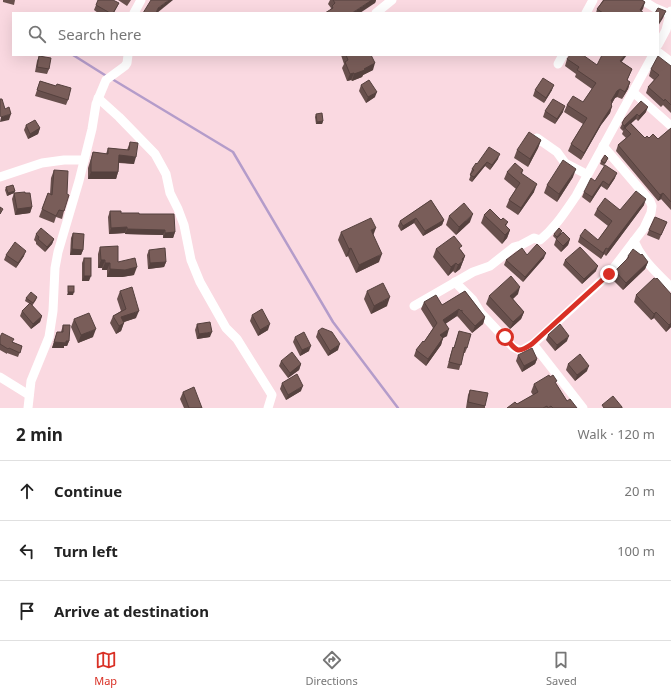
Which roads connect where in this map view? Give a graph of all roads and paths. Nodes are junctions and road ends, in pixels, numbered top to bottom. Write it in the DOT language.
graph roads {
  1 [pos="141,0"];
  2 [pos="392,0"];
  3 [pos="593,0"];
  4 [pos="642,0"];
  5 [pos="135,12"];
  6 [pos="377,12"];
  7 [pos="587,12"];
  8 [pos="671,13"];
  9 [pos="659,43"];
  10 [pos="659,53"];
  11 [pos="128,56"];
  12 [pos="562,56"];
  13 [pos="652,56"];
  14 [pos="671,62"];
  15 [pos="558,64"];
  16 [pos="633,92"];
  17 [pos="98,98"];
  18 [pos="671,126"];
  19 [pos="537,138"];
  20 [pos="602,146"];
  21 [pos="84,160"];
  22 [pos="586,174"];
  23 [pos="0,177"];
  24 [pos="634,241"];
  25 [pos="455,282"];
  26 [pos="671,287"];
  27 [pos="414,306"];
  28 [pos="532,344"];
  29 [pos="0,377"];
  30 [pos="28,395"];
  31 [pos="28,408"];
  32 [pos="268,408"];
  33 [pos="582,408"];
  1 -- 5 [label="street"];
  2 -- 6 [label="street"];
  3 -- 7 [label="street"];
  4 -- 8 [label="street"];
  8 -- 9 [label="street"];
  10 -- 14 [label="street"];
  11 -- 17 [label="street"];
  12 -- 15 [label="street"];
  13 -- 16 [label="street"];
  16 -- 18 [label="street"];
  16 -- 20 [label="street"];
  17 -- 21 [label="street"];
  17 -- 32 [label="street"];
  19 -- 22 [label="street"];
  20 -- 22 [label="street"];
  20 -- 24 [label="street"];
  21 -- 23 [label="street"];
  21 -- 30 [label="street"];
  22 -- 25 [label="street"];
  24 -- 26 [label="street"];
  24 -- 28 [label="street"];
  25 -- 27 [label="street"];
  25 -- 28 [label="street"];
  28 -- 33 [label="street"];
  29 -- 30 [label="street"];
  30 -- 31 [label="street"];
}
